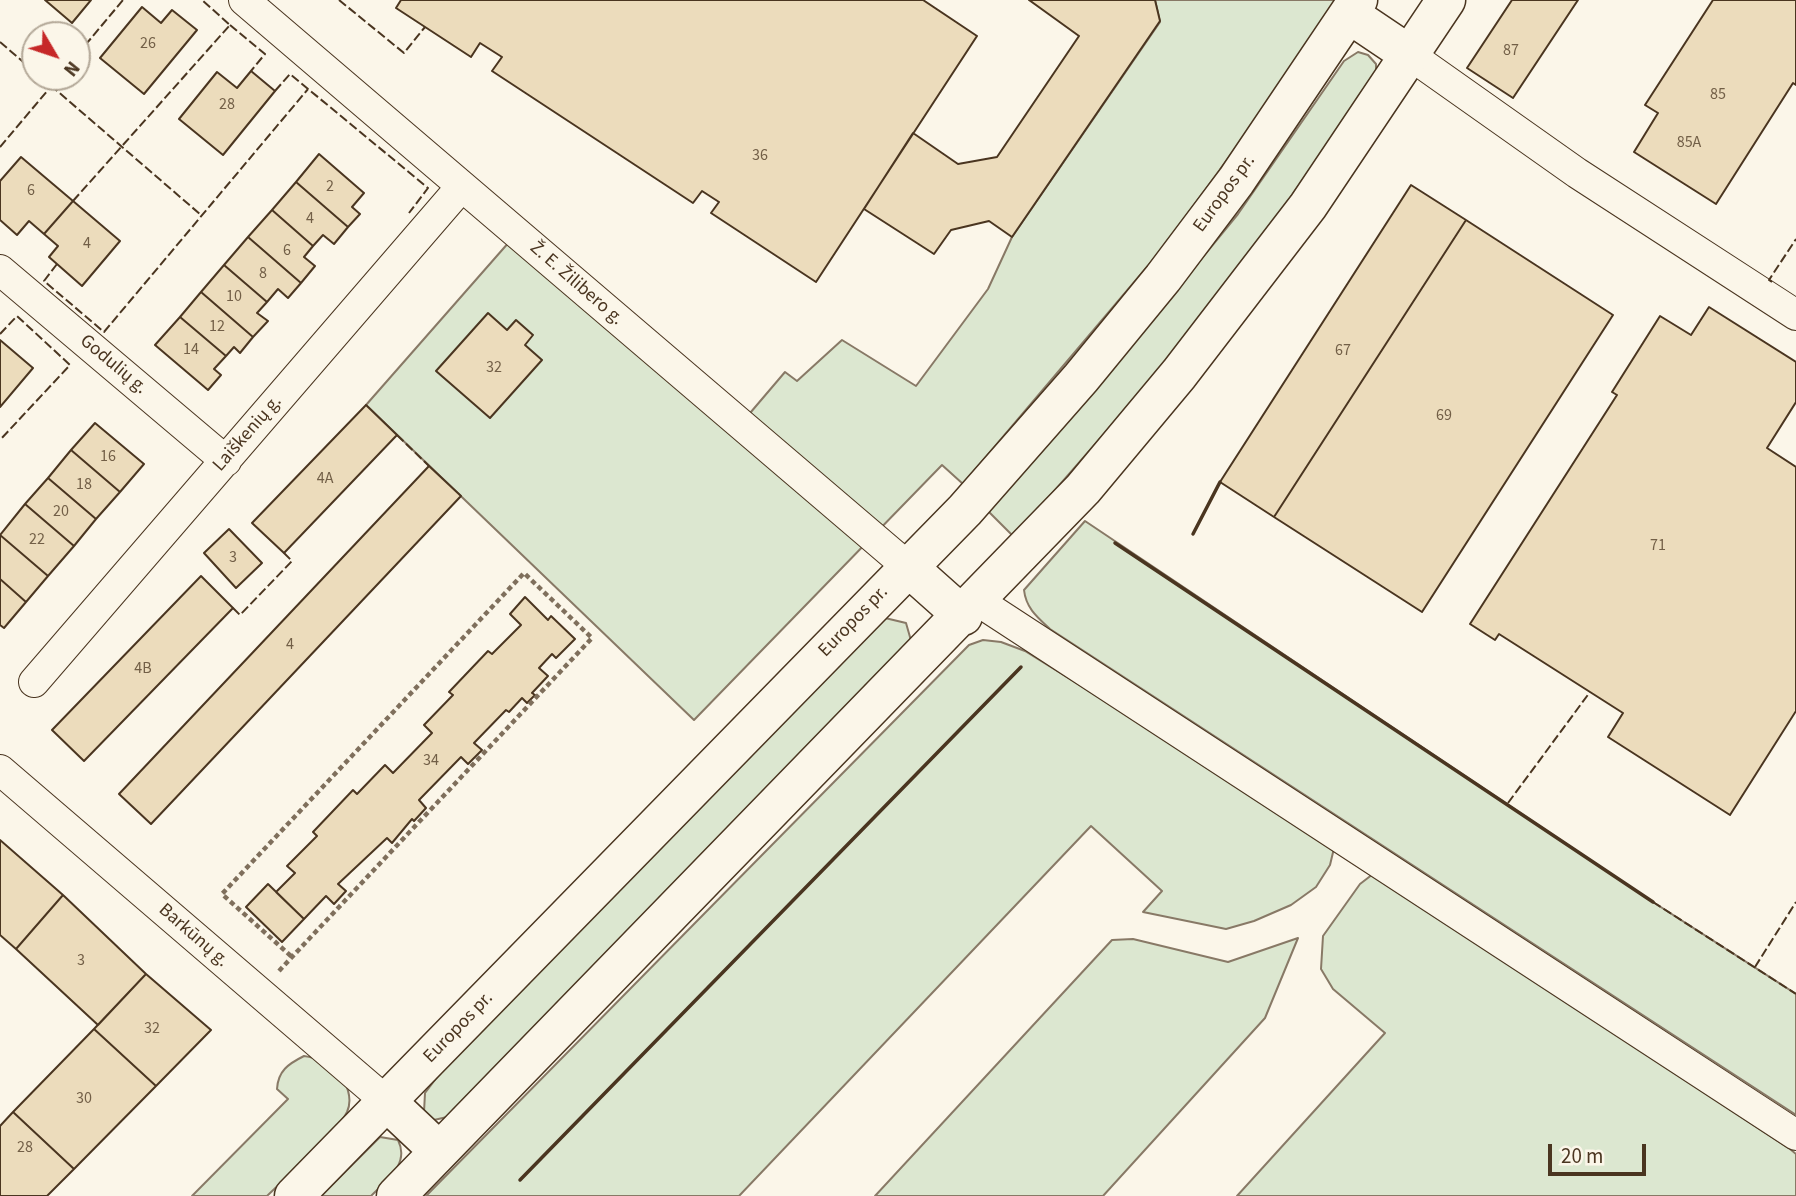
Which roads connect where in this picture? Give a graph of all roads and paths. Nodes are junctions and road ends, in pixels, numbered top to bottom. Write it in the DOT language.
graph roads {
  1 [pos="244,0"];
  2 [pos="1446,0"];
  3 [pos="1353,7"];
  4 [pos="1410,55"];
  5 [pos="462,186"];
  6 [pos="0,270"];
  7 [pos="1796,315"];
  8 [pos="226,461"];
  9 [pos="908,567"];
  10 [pos="971,608"];
  11 [pos="34,682"];
  12 [pos="0,770"];
  13 [pos="292,957"];
  14 [pos="259,992"];
  15 [pos="387,1102"];
  16 [pos="1796,1135"];
  17 [pos="439,1152"];
  18 [pos="294,1196"];
  19 [pos="396,1196"];
  1 -- 5 [label="street, Ž. E. Žilibero g."];
  2 -- 4 [label="main road"];
  3 -- 4 [label="main road"];
  3 -- 9 [label="main road, Europos pr."];
  4 -- 7 [label="street"];
  4 -- 10 [label="main road"];
  5 -- 8 [label="street, Laiškenių g."];
  5 -- 9 [label="street, Ž. E. Žilibero g."];
  6 -- 8 [label="street, Godulių g."];
  8 -- 11 [label="street, Laiškenių g."];
  9 -- 10 [label="main road"];
  9 -- 15 [label="main road, Europos pr."];
  10 -- 16 [label="street"];
  10 -- 17 [label="main road"];
  12 -- 14 [label="street, Barkūnų g."];
  13 -- 13 [label="path"];
  13 -- 14 [label="path"];
  14 -- 15 [label="street, Barkūnų g."];
  15 -- 17 [label="main road"];
  15 -- 18 [label="main road, Europos pr."];
  17 -- 19 [label="main road"];
}
